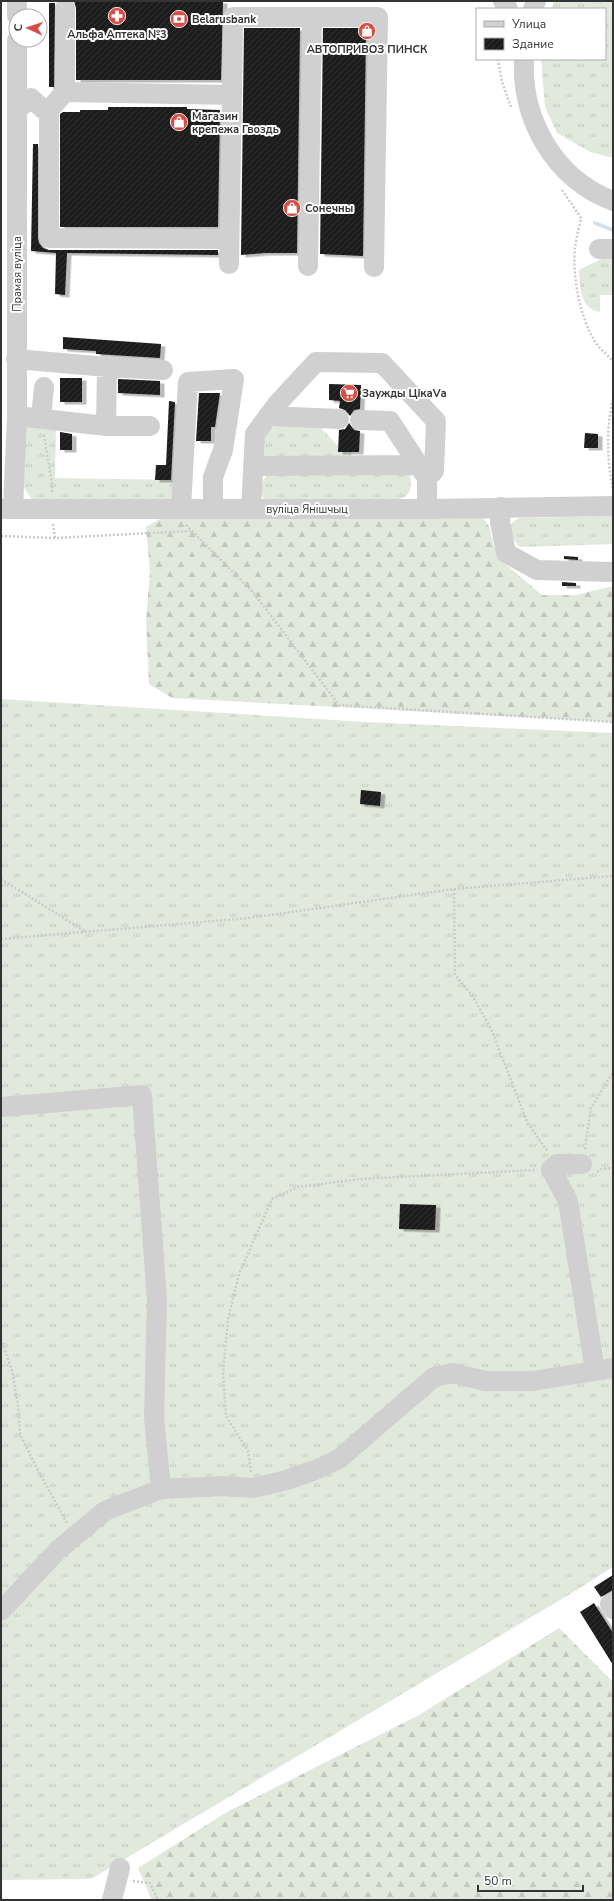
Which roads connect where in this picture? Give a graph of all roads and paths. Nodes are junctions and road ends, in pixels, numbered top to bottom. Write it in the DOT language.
graph roads {
  1 [pos="65,8"];
  2 [pos="312,17"];
  3 [pos="14,48"];
  4 [pos="524,60"];
  5 [pos="9,62"];
  6 [pos="65,92"];
  7 [pos="232,95"];
  8 [pos="17,110"];
  9 [pos="49,110"];
  10 [pos="9,200"];
  11 [pos="613,201"];
  12 [pos="229,238"];
  13 [pos="574,263"];
  14 [pos="229,264"];
  15 [pos="308,266"];
  16 [pos="374,267"];
  17 [pos="16,359"];
  18 [pos="613,360"];
  19 [pos="107,367"];
  20 [pos="163,370"];
  21 [pos="44,387"];
  22 [pos="9,391"];
  23 [pos="613,399"];
  24 [pos="17,416"];
  25 [pos="268,416"];
  26 [pos="41,418"];
  27 [pos="339,419"];
  28 [pos="360,420"];
  29 [pos="106,426"];
  30 [pos="150,426"];
  31 [pos="253,466"];
  32 [pos="423,471"];
  33 [pos="183,476"];
  34 [pos="213,477"];
  35 [pos="613,490"];
  36 [pos="613,506"];
  37 [pos="501,507"];
  38 [pos="50,508"];
  39 [pos="177,508"];
  40 [pos="7,509"];
  41 [pos="213,509"];
  42 [pos="427,509"];
  43 [pos="250,510"];
  44 [pos="190,531"];
  45 [pos="1,536"];
  46 [pos="55,538"];
  47 [pos="613,572"];
  48 [pos="613,722"];
  49 [pos="613,876"];
  50 [pos="1,879"];
  51 [pos="454,889"];
  52 [pos="86,932"];
  53 [pos="1,939"];
  54 [pos="613,1072"];
  55 [pos="1,1107"];
  56 [pos="554,1166"];
  57 [pos="613,1168"];
  58 [pos="602,1169"];
  59 [pos="587,1170"];
  60 [pos="1,1339"];
  61 [pos="604,1369"];
  62 [pos="253,1488"];
  63 [pos="161,1489"];
  64 [pos="75,1535"];
  65 [pos="613,1602"];
  66 [pos="613,1609"];
  67 [pos="1,1611"];
  68 [pos="118,1874"];
  69 [pos="112,1900"];
  70 [pos="158,1900"];
  1 -- 6 [label="street"];
  2 -- 7 [label="street"];
  2 -- 15 [label="street"];
  2 -- 16 [label="street"];
  3 -- 5 [label="street, Прамая вуліца"];
  4 -- 11 [label="street"];
  5 -- 8 [label="street, Прамая вуліца"];
  6 -- 7 [label="street"];
  6 -- 9 [label="street"];
  7 -- 12 [label="street"];
  8 -- 9 [label="street"];
  8 -- 10 [label="street, Прамая вуліца"];
  9 -- 12 [label="street"];
  10 -- 17 [label="street, Прамая вуліца"];
  12 -- 14 [label="street"];
  13 -- 18 [label="path"];
  17 -- 19 [label="street"];
  17 -- 22 [label="street, Прамая вуліца"];
  19 -- 20 [label="street"];
  19 -- 29 [label="street"];
  21 -- 26 [label="street"];
  22 -- 24 [label="street, Прамая вуліца"];
  23 -- 35 [label="path"];
  24 -- 26 [label="street"];
  24 -- 40 [label="street, Прамая вуліца"];
  25 -- 27 [label="street"];
  25 -- 31 [label="street"];
  25 -- 32 [label="street"];
  26 -- 29 [label="street"];
  26 -- 38 [label="path"];
  28 -- 32 [label="street"];
  29 -- 30 [label="street"];
  31 -- 32 [label="street"];
  31 -- 43 [label="street"];
  32 -- 42 [label="street"];
  33 -- 34 [label="street"];
  33 -- 34 [label="street"];
  33 -- 39 [label="street"];
  34 -- 41 [label="street"];
  36 -- 37 [label="street, вуліца Янішчыц"];
  37 -- 42 [label="street, вуліца Янішчыц"];
  37 -- 47 [label="street"];
  38 -- 39 [label="street, вуліца Янішчыц"];
  38 -- 40 [label="street, вуліца Янішчыц"];
  38 -- 46 [label="path"];
  39 -- 41 [label="street, вуліца Янішчыц"];
  39 -- 44 [label="path"];
  41 -- 43 [label="street, вуліца Янішчыц"];
  42 -- 43 [label="street, вуліца Янішчыц"];
  44 -- 46 [label="path"];
  44 -- 48 [label="path"];
  45 -- 46 [label="path"];
  49 -- 51 [label="path"];
  50 -- 52 [label="path"];
  51 -- 52 [label="path"];
  51 -- 56 [label="path"];
  52 -- 53 [label="path"];
  54 -- 59 [label="path"];
  55 -- 63 [label="street"];
  56 -- 59 [label="street"];
  56 -- 61 [label="street"];
  56 -- 62 [label="path"];
  57 -- 58 [label="path"];
  58 -- 59 [label="path"];
  58 -- 59 [label="path"];
  60 -- 64 [label="path"];
  61 -- 62 [label="street"];
  62 -- 63 [label="street"];
  63 -- 64 [label="street"];
  64 -- 67 [label="street"];
  65 -- 66 [label="street"];
  68 -- 69 [label="street"];
  68 -- 70 [label="path"];
}
